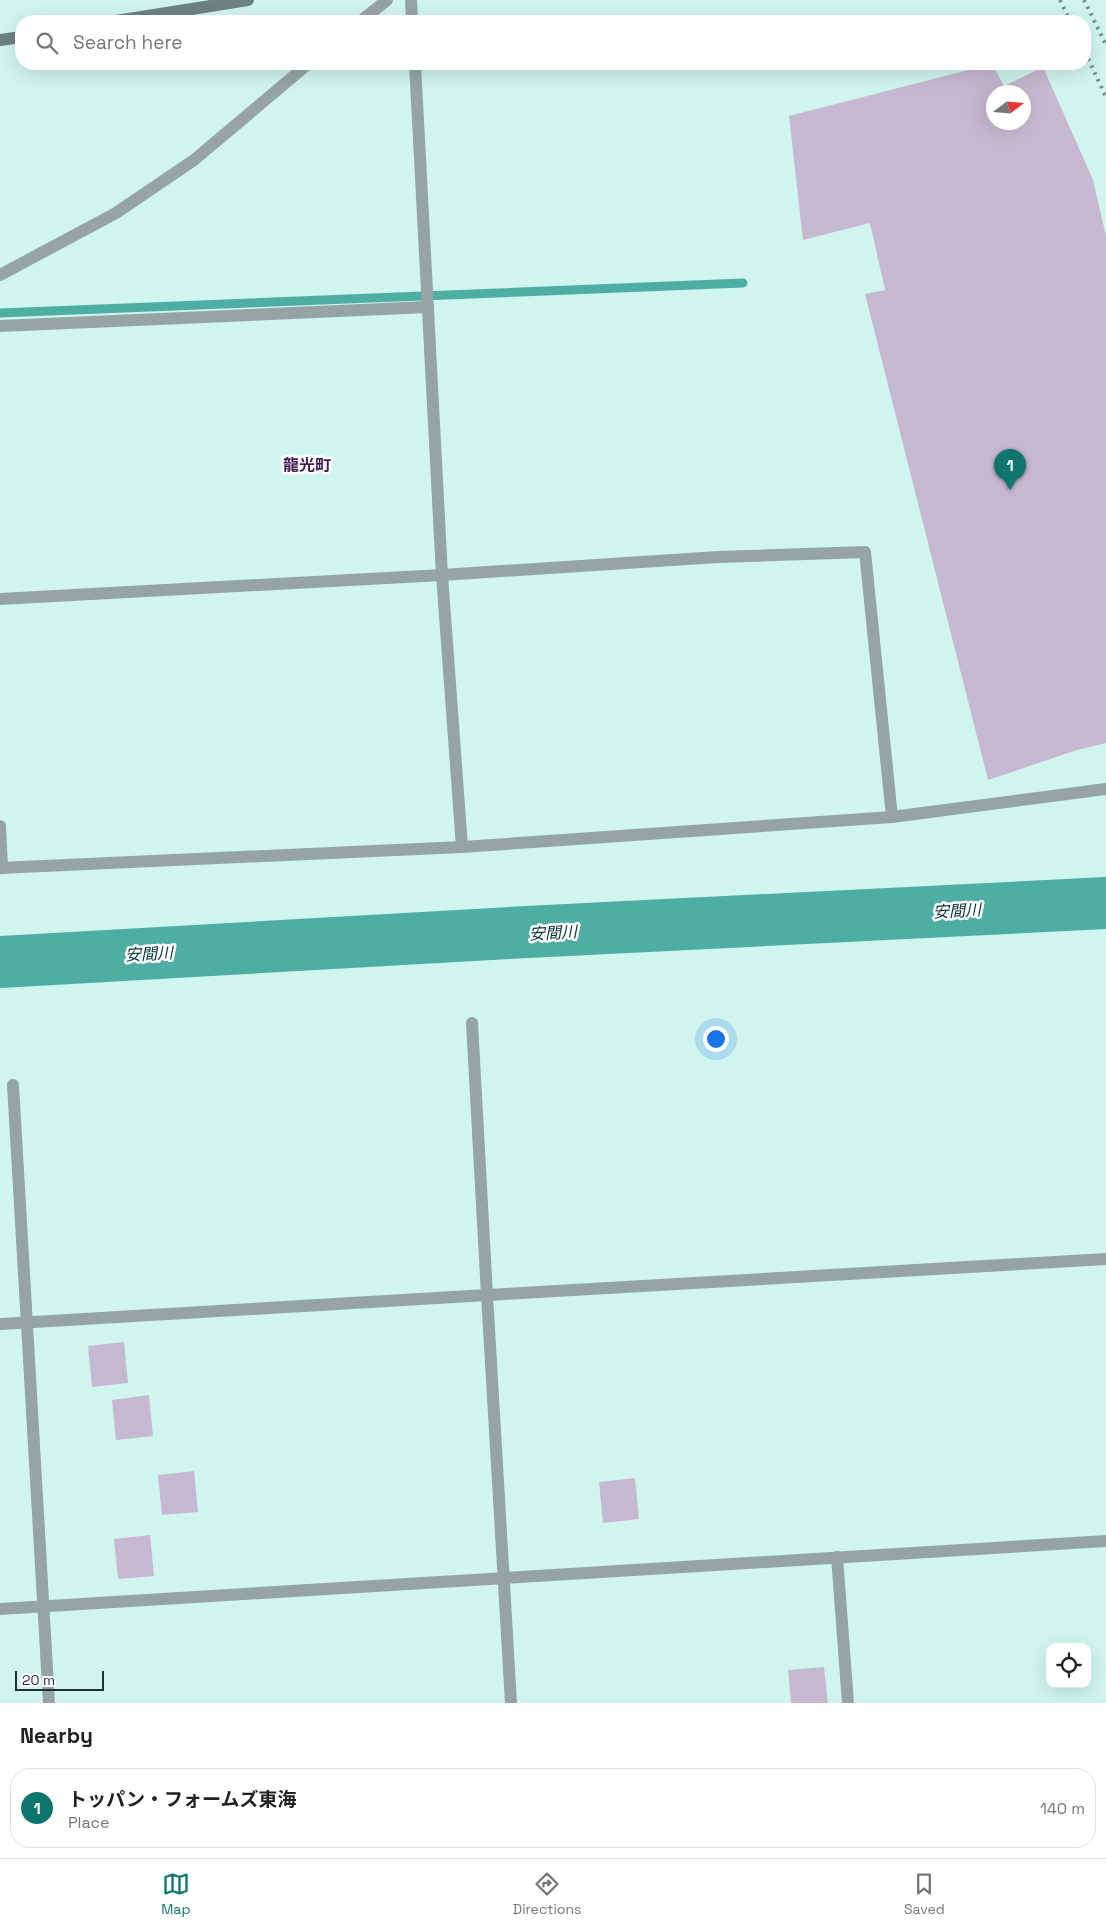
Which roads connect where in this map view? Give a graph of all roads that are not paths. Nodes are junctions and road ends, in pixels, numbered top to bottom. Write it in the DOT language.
graph roads {
  1 [pos="248,0"];
  2 [pos="387,0"];
  3 [pos="411,0"];
  4 [pos="154,15"];
  5 [pos="368,15"];
  6 [pos="412,15"];
  7 [pos="15,38"];
  8 [pos="0,40"];
  9 [pos="301,70"];
  10 [pos="415,70"];
  11 [pos="0,275"];
  12 [pos="428,305"];
  13 [pos="0,326"];
  14 [pos="442,575"];
  15 [pos="0,599"];
  16 [pos="1106,789"];
  17 [pos="892,817"];
  18 [pos="0,826"];
  19 [pos="462,848"];
  20 [pos="1,868"];
  21 [pos="472,1023"];
  22 [pos="13,1085"];
  23 [pos="1106,1259"];
  24 [pos="487,1294"];
  25 [pos="26,1322"];
  26 [pos="0,1324"];
  27 [pos="1106,1541"];
  28 [pos="837,1557"];
  29 [pos="504,1579"];
  30 [pos="42,1606"];
  31 [pos="0,1609"];
  32 [pos="49,1703"];
  33 [pos="511,1703"];
  34 [pos="848,1703"];
  1 -- 4 [label="street"];
  2 -- 5 [label="street"];
  3 -- 6 [label="street"];
  7 -- 8 [label="street"];
  9 -- 11 [label="street"];
  10 -- 12 [label="street"];
  12 -- 13 [label="street"];
  12 -- 14 [label="street"];
  14 -- 15 [label="street"];
  14 -- 17 [label="street"];
  14 -- 19 [label="street"];
  16 -- 17 [label="street"];
  17 -- 19 [label="street"];
  18 -- 20 [label="street"];
  19 -- 20 [label="street"];
  21 -- 24 [label="street"];
  22 -- 25 [label="street"];
  23 -- 24 [label="street"];
  24 -- 25 [label="street"];
  24 -- 29 [label="street"];
  25 -- 26 [label="street"];
  25 -- 30 [label="street"];
  27 -- 28 [label="street"];
  28 -- 29 [label="street"];
  28 -- 34 [label="street"];
  29 -- 30 [label="street"];
  29 -- 33 [label="street"];
  30 -- 31 [label="street"];
  30 -- 32 [label="street"];
}
